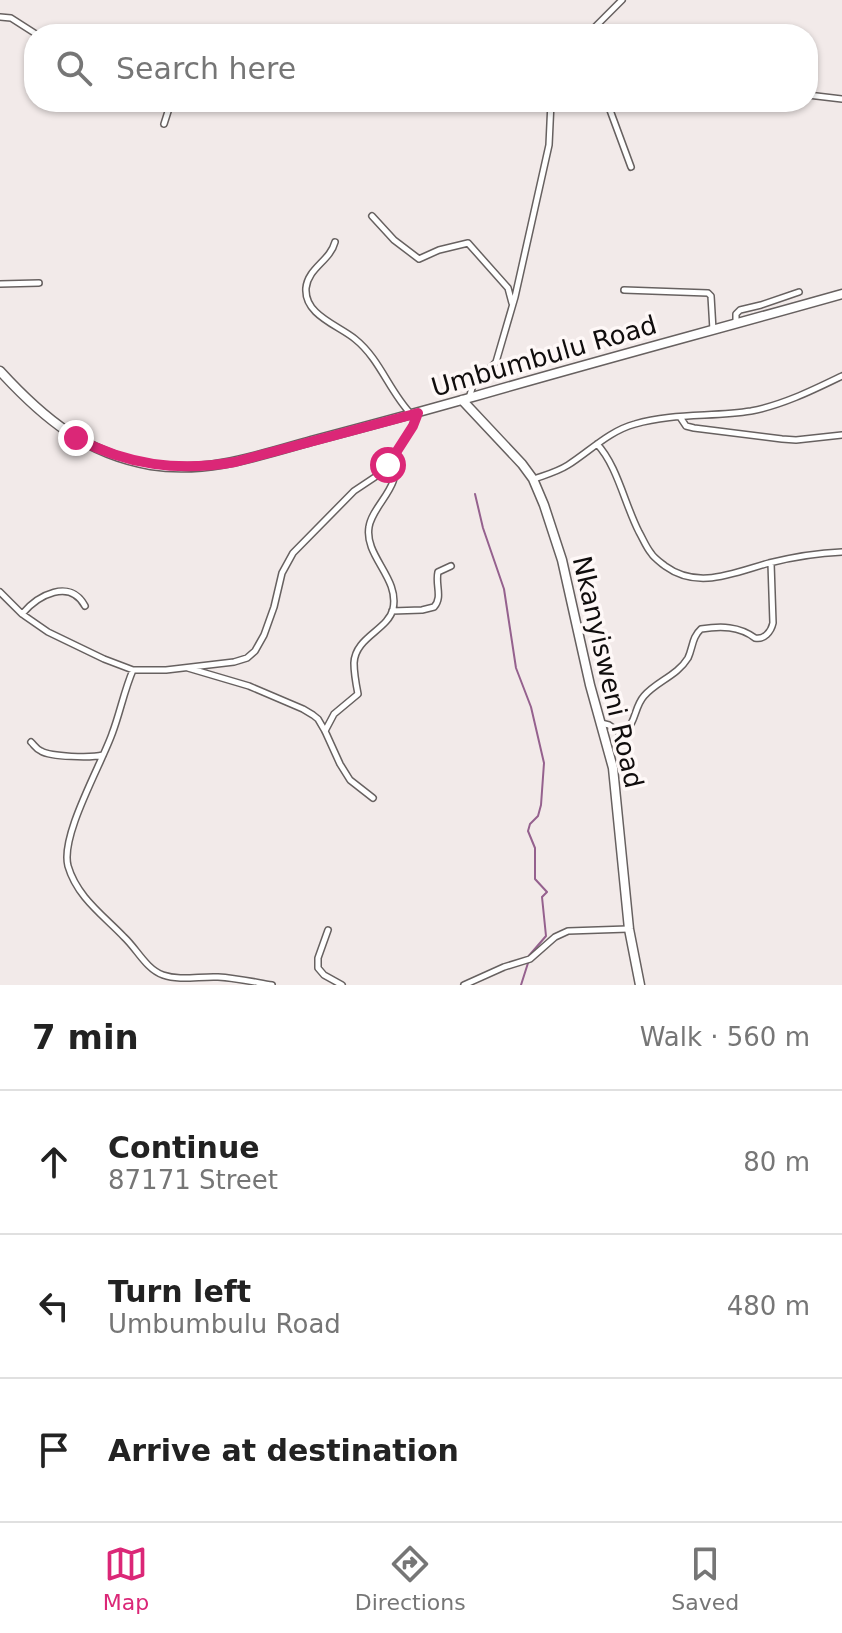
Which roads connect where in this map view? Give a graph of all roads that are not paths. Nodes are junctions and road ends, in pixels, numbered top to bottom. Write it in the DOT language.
graph roads {
  1 [pos="622,0"];
  2 [pos="0,17"];
  3 [pos="598,24"];
  4 [pos="24,26"];
  5 [pos="818,96"];
  6 [pos="842,99"];
  7 [pos="168,112"];
  8 [pos="551,112"];
  9 [pos="611,112"];
  10 [pos="164,124"];
  11 [pos="631,167"];
  12 [pos="372,216"];
  13 [pos="335,242"];
  14 [pos="39,283"];
  15 [pos="0,284"];
  16 [pos="624,290"];
  17 [pos="799,292"];
  18 [pos="842,294"];
  19 [pos="512,304"];
  20 [pos="736,324"];
  21 [pos="713,330"];
  22 [pos="0,371"];
  23 [pos="842,376"];
  24 [pos="465,399"];
  25 [pos="415,413"];
  26 [pos="680,417"];
  27 [pos="842,435"];
  28 [pos="597,444"];
  29 [pos="391,460"];
  30 [pos="533,479"];
  31 [pos="842,552"];
  32 [pos="771,563"];
  33 [pos="451,566"];
  34 [pos="0,592"];
  35 [pos="85,606"];
  36 [pos="392,611"];
  37 [pos="22,614"];
  38 [pos="187,668"];
  39 [pos="133,670"];
  40 [pos="601,723"];
  41 [pos="325,731"];
  42 [pos="31,742"];
  43 [pos="103,755"];
  44 [pos="373,798"];
  45 [pos="629,929"];
  46 [pos="328,930"];
  47 [pos="272,985"];
  48 [pos="342,985"];
  49 [pos="464,985"];
  50 [pos="640,985"];
  1 -- 3 [label="street"];
  2 -- 4 [label="street"];
  5 -- 6 [label="street"];
  7 -- 10 [label="street"];
  8 -- 19 [label="street"];
  9 -- 11 [label="street"];
  12 -- 19 [label="street"];
  13 -- 25 [label="street"];
  14 -- 15 [label="street"];
  16 -- 21 [label="street"];
  17 -- 20 [label="street"];
  18 -- 20 [label="main road, Umbumbulu Road"];
  19 -- 24 [label="street"];
  20 -- 21 [label="main road, Umbumbulu Road"];
  21 -- 24 [label="main road, Umbumbulu Road"];
  22 -- 25 [label="main road, Umbumbulu Road"];
  23 -- 26 [label="street"];
  24 -- 25 [label="main road, Umbumbulu Road"];
  24 -- 30 [label="main road, Nkanyisweni Road"];
  25 -- 29 [label="street"];
  26 -- 27 [label="street"];
  26 -- 28 [label="street"];
  28 -- 30 [label="street"];
  28 -- 32 [label="street"];
  29 -- 36 [label="street"];
  29 -- 38 [label="street"];
  30 -- 40 [label="main road, Nkanyisweni Road"];
  31 -- 32 [label="street"];
  32 -- 40 [label="street"];
  33 -- 36 [label="street"];
  34 -- 37 [label="street"];
  35 -- 37 [label="street"];
  36 -- 41 [label="street"];
  37 -- 39 [label="street"];
  38 -- 39 [label="street"];
  38 -- 41 [label="street"];
  39 -- 43 [label="street"];
  40 -- 45 [label="main road, Nkanyisweni Road"];
  41 -- 44 [label="street"];
  42 -- 43 [label="street"];
  43 -- 47 [label="street"];
  45 -- 49 [label="street"];
  45 -- 50 [label="main road, Nkanyisweni Road"];
  46 -- 48 [label="street"];
}
